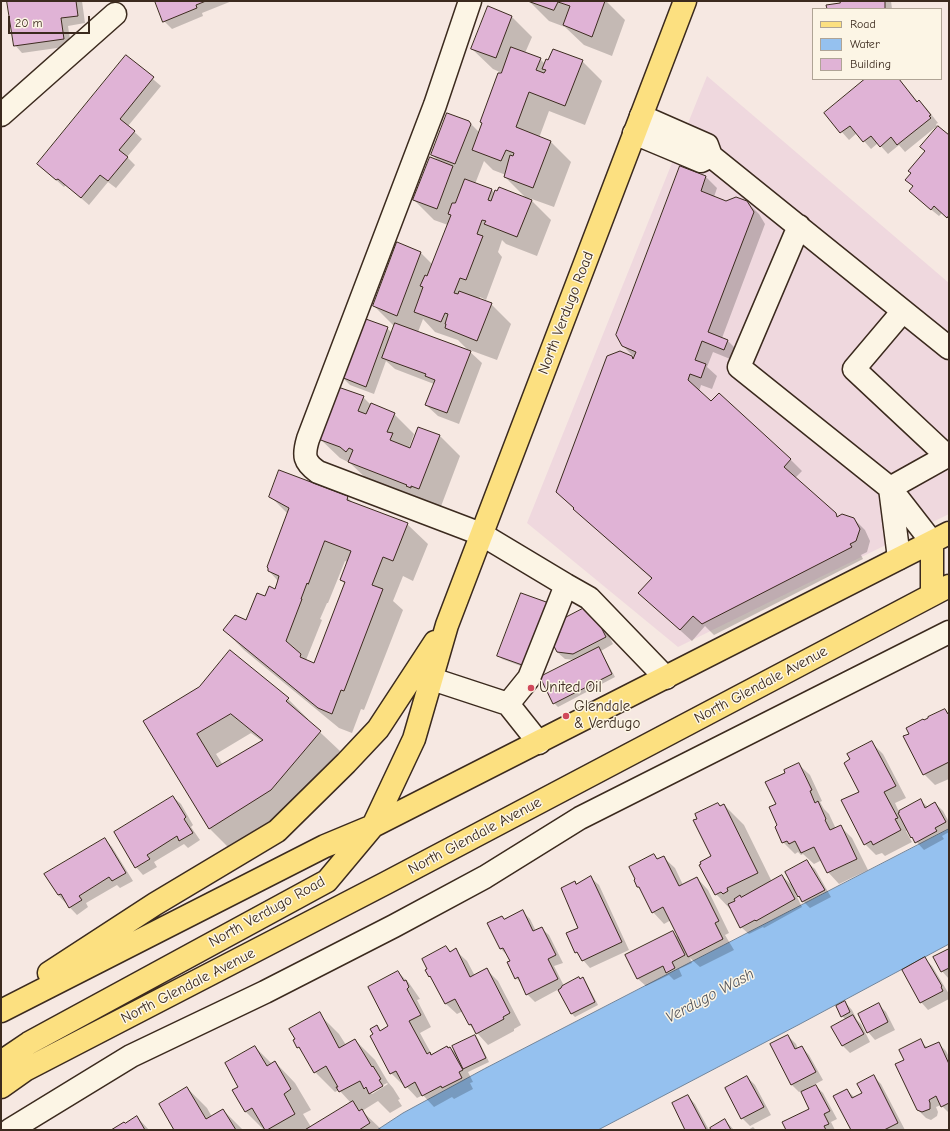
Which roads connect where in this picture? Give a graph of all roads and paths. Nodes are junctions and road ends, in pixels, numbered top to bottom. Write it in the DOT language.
graph roads {
  1 [pos="470,1"];
  2 [pos="685,1"];
  3 [pos="115,14"];
  4 [pos="1,115"];
  5 [pos="638,124"];
  6 [pos="799,226"];
  7 [pos="903,311"];
  8 [pos="949,348"];
  9 [pos="948,455"];
  10 [pos="890,488"];
  11 [pos="481,534"];
  12 [pos="940,537"];
  13 [pos="899,558"];
  14 [pos="566,584"];
  15 [pos="941,590"];
  16 [pos="447,625"];
  17 [pos="949,632"];
  18 [pos="666,678"];
  19 [pos="432,679"];
  20 [pos="508,704"];
  21 [pos="539,743"];
  22 [pos="373,826"];
  23 [pos="1,1004"];
  24 [pos="1,1011"];
  25 [pos="1,1062"];
  26 [pos="1,1087"];
  27 [pos="10,1130"];
  1 -- 11 [label="street"];
  2 -- 5 [label="main road, North Verdugo Road"];
  3 -- 4 [label="street"];
  5 -- 6 [label="street"];
  5 -- 11 [label="main road, North Verdugo Road"];
  6 -- 7 [label="street"];
  6 -- 10 [label="street"];
  7 -- 8 [label="street"];
  7 -- 9 [label="street"];
  9 -- 10 [label="street"];
  10 -- 12 [label="street"];
  10 -- 13 [label="street"];
  11 -- 14 [label="street"];
  11 -- 16 [label="main road, North Verdugo Road"];
  12 -- 13 [label="main road"];
  12 -- 15 [label="main road"];
  13 -- 18 [label="main road"];
  14 -- 18 [label="street"];
  14 -- 20 [label="street"];
  15 -- 26 [label="main road, North Glendale Avenue"];
  16 -- 19 [label="main road, North Verdugo Road"];
  16 -- 23 [label="main road, North Verdugo Road"];
  17 -- 27 [label="street"];
  18 -- 21 [label="main road"];
  19 -- 20 [label="street"];
  19 -- 22 [label="main road, North Verdugo Road"];
  20 -- 21 [label="street"];
  21 -- 22 [label="main road"];
  22 -- 24 [label="main road"];
  22 -- 25 [label="main road, North Verdugo Road"];
}
